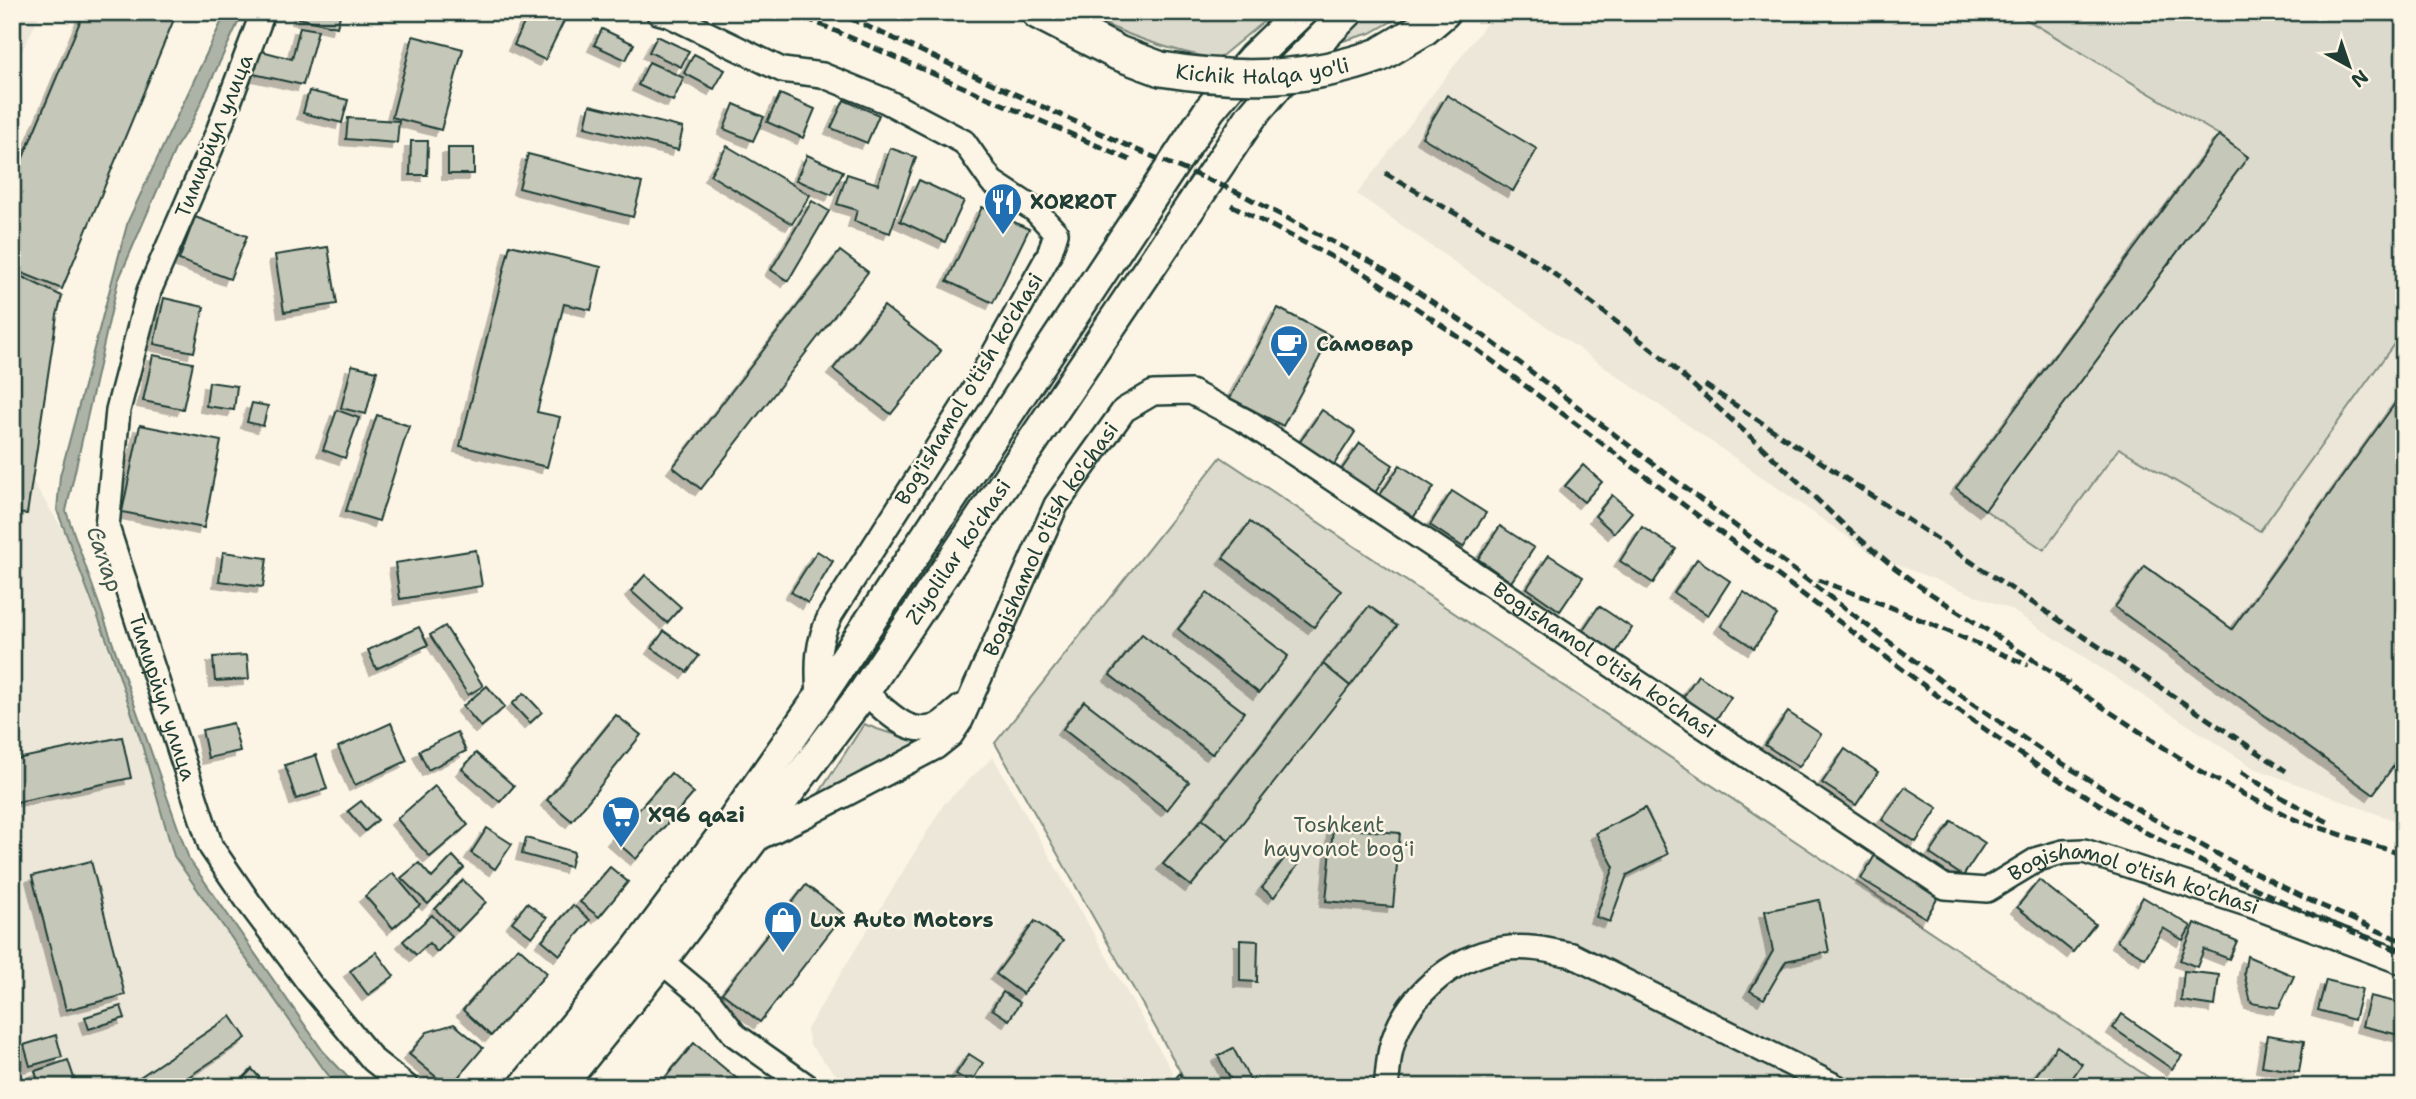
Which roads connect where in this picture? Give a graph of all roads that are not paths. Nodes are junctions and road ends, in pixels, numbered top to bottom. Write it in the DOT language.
graph roads {
  1 [pos="263,12"];
  2 [pos="658,12"];
  3 [pos="1038,12"];
  4 [pos="1301,12"];
  5 [pos="1348,12"];
  6 [pos="1443,12"];
  7 [pos="979,454"];
  8 [pos="1010,474"];
  9 [pos="864,692"];
  10 [pos="819,698"];
  11 [pos="968,701"];
  12 [pos="752,841"];
  13 [pos="661,961"];
  14 [pos="2404,963"];
  15 [pos="547,1080"];
  16 [pos="407,1087"];
  17 [pos="808,1087"];
  18 [pos="1386,1087"];
  19 [pos="1837,1087"];
  1 -- 16 [label="street, Тимирйул улица"];
  2 -- 10 [label="street, Bog'ishamol o'tish ko'chasi"];
  3 -- 6 [label="highway, Kichik Halqa yo'li, bridge"];
  4 -- 7 [label="main road, Ziyolilar ko'chasi"];
  5 -- 8 [label="main road, Ziyolilar ko'chasi"];
  7 -- 8 [label="main road"];
  7 -- 10 [label="main road, Ziyolilar ko'chasi"];
  8 -- 9 [label="main road, Ziyolilar ko'chasi"];
  9 -- 11 [label="street, Bogishamol o'tish ko'chasi"];
  9 -- 12 [label="main road, Ziyolilar ko'chasi"];
  10 -- 15 [label="main road, Ziyolilar ko'chasi"];
  11 -- 12 [label="street, Bogishamol o'tish ko'chasi"];
  11 -- 14 [label="street, Bogishamol o'tish ko'chasi"];
  12 -- 13 [label="main road, Ziyolilar ko'chasi"];
  13 -- 15 [label="main road, Ziyolilar ko'chasi"];
  13 -- 17 [label="street"];
  18 -- 19 [label="street"];
}
